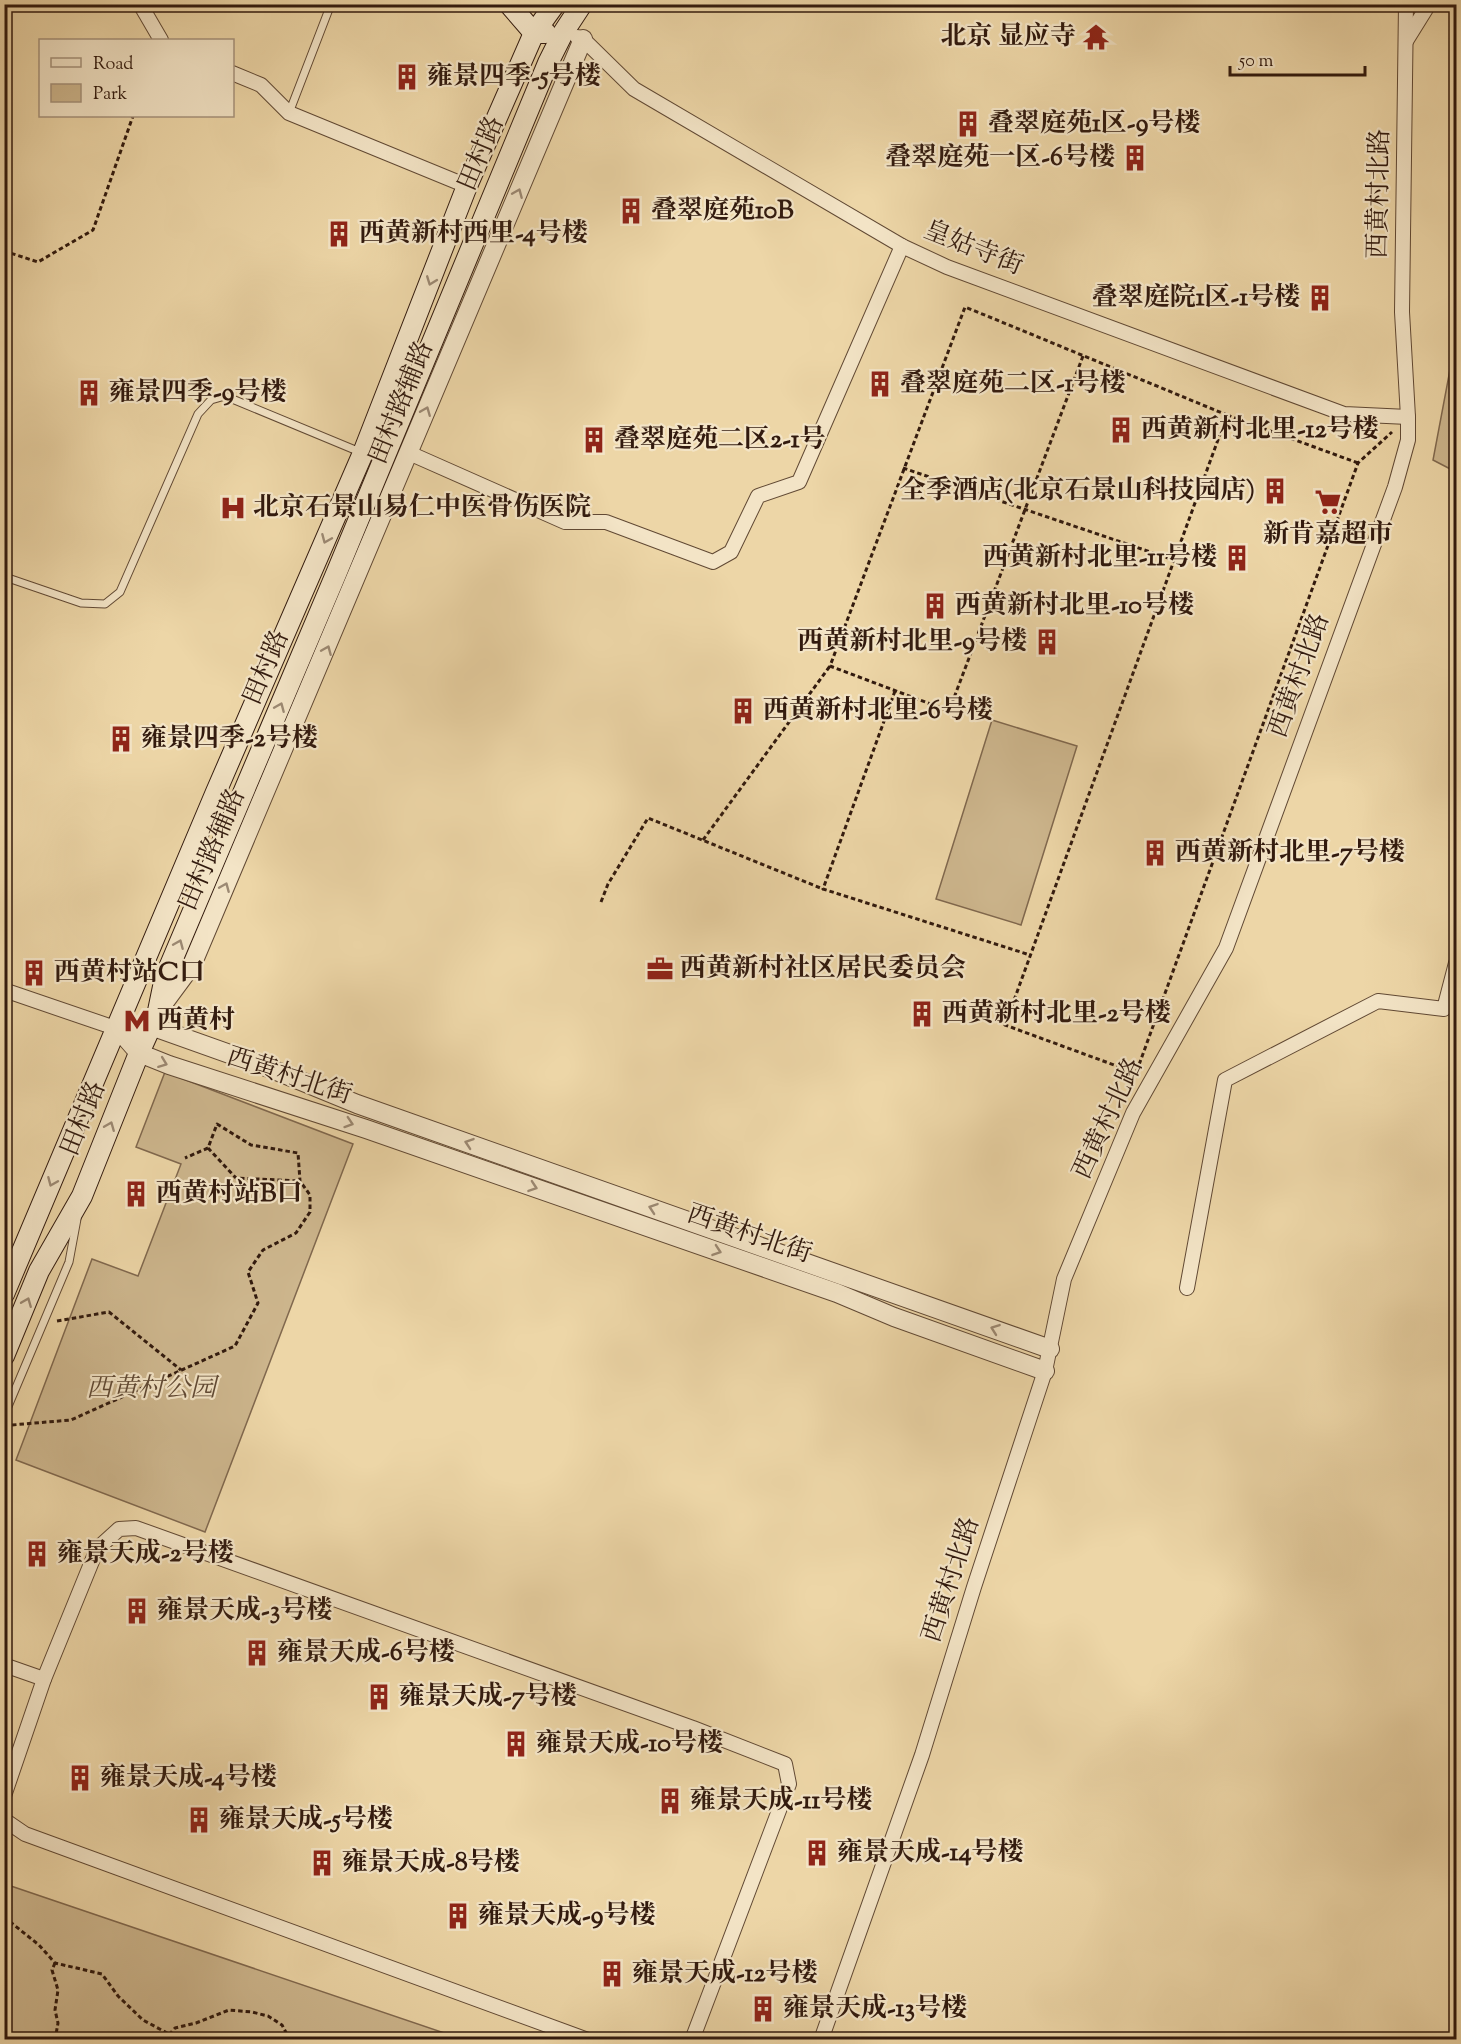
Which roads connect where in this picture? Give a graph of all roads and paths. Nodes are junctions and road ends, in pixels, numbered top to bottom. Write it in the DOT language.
graph roads {
  1 [pos="140,4"];
  2 [pos="331,4"];
  3 [pos="509,4"];
  4 [pos="582,4"];
  5 [pos="1406,4"];
  6 [pos="1429,4"];
  7 [pos="548,8"];
  8 [pos="534,33"];
  9 [pos="563,33"];
  10 [pos="160,39"];
  11 [pos="583,39"];
  12 [pos="1406,41"];
  13 [pos="234,74"];
  14 [pos="289,114"];
  15 [pos="133,117"];
  16 [pos="468,186"];
  17 [pos="902,246"];
  18 [pos="4,251"];
  19 [pos="1083,356"];
  20 [pos="425,361"];
  21 [pos="443,370"];
  22 [pos="1227,415"];
  23 [pos="1408,417"];
  24 [pos="363,453"];
  25 [pos="409,453"];
  26 [pos="1358,463"];
  27 [pos="903,468"];
  28 [pos="1025,509"];
  29 [pos="1174,560"];
  30 [pos="8,578"];
  31 [pos="830,666"];
  32 [pos="895,691"];
  33 [pos="703,840"];
  34 [pos="823,889"];
  35 [pos="601,902"];
  36 [pos="1030,955"];
  37 [pos="1456,963"];
  38 [pos="4,990"];
  39 [pos="154,1019"];
  40 [pos="118,1029"];
  41 [pos="139,1053"];
  42 [pos="208,1148"];
  43 [pos="185,1158"];
  44 [pos="300,1181"];
  45 [pos="82,1196"];
  46 [pos="1187,1288"];
  47 [pos="4,1294"];
  48 [pos="44,1323"];
  49 [pos="1050,1349"];
  50 [pos="4,1356"];
  51 [pos="181,1370"];
  52 [pos="1045,1371"];
  53 [pos="4,1416"];
  54 [pos="4,1425"];
  55 [pos="4,1665"];
  56 [pos="44,1679"];
  57 [pos="4,1796"];
  58 [pos="4,1818"];
  59 [pos="4,1917"];
  60 [pos="55,1963"];
  61 [pos="169,2034"];
  62 [pos="55,2040"];
  63 [pos="164,2040"];
  64 [pos="290,2040"];
  65 [pos="588,2040"];
  66 [pos="692,2040"];
  67 [pos="821,2040"];
  1 -- 10 [label="street"];
  2 -- 14 [label="lane"];
  3 -- 8 [label="main road"];
  4 -- 9 [label="main road, 田村路"];
  5 -- 12 [label="street"];
  6 -- 12 [label="street"];
  7 -- 8 [label="main road, 田村路"];
  7 -- 9 [label="main road"];
  8 -- 9 [label="main road"];
  8 -- 16 [label="main road, 田村路"];
  9 -- 11 [label="street, 皇姑寺街"];
  9 -- 20 [label="main road, 田村路"];
  11 -- 17 [label="street, 皇姑寺街"];
  21 -- 11 [label="street, 田村路辅路, one-way"];
  12 -- 23 [label="street, 西黄村北路"];
  13 -- 14 [label="street"];
  14 -- 16 [label="street"];
  15 -- 18 [label="path"];
  16 -- 24 [label="main road, 田村路, one-way"];
  17 -- 23 [label="street, 皇姑寺街"];
  17 -- 25 [label="street"];
  19 -- 22 [label="path"];
  19 -- 27 [label="path"];
  19 -- 28 [label="path"];
  20 -- 21 [label="street"];
  39 -- 20 [label="main road, 田村路, one-way"];
  25 -- 21 [label="street, 田村路辅路, one-way"];
  22 -- 26 [label="path"];
  22 -- 29 [label="path"];
  23 -- 26 [label="path"];
  23 -- 49 [label="street, 西黄村北路"];
  24 -- 30 [label="lane"];
  24 -- 40 [label="main road, 田村路, one-way"];
  39 -- 25 [label="street, 田村路辅路, one-way"];
  26 -- 36 [label="path"];
  27 -- 28 [label="path"];
  27 -- 31 [label="path"];
  28 -- 29 [label="path"];
  28 -- 32 [label="path"];
  29 -- 36 [label="path"];
  31 -- 32 [label="path"];
  31 -- 33 [label="path"];
  32 -- 34 [label="path"];
  33 -- 34 [label="path"];
  33 -- 35 [label="path"];
  34 -- 36 [label="path"];
  37 -- 46 [label="street"];
  38 -- 40 [label="street"];
  39 -- 40 [label="street, 西黄村北街"];
  39 -- 41 [label="main road, 田村路"];
  49 -- 39 [label="street, 西黄村北街, one-way"];
  40 -- 41 [label="street, 西黄村北街"];
  40 -- 47 [label="main road, 田村路, one-way"];
  45 -- 41 [label="main road, 田村路, one-way"];
  41 -- 52 [label="street, 西黄村北街, one-way"];
  42 -- 43 [label="path"];
  42 -- 44 [label="path"];
  42 -- 44 [label="path"];
  44 -- 51 [label="path"];
  45 -- 48 [label="lane"];
  50 -- 45 [label="main road, 田村路, one-way"];
  48 -- 51 [label="path"];
  48 -- 53 [label="lane"];
  49 -- 52 [label="street, 西黄村北路"];
  51 -- 54 [label="path"];
  52 -- 67 [label="street, 西黄村北路"];
  55 -- 56 [label="street"];
  56 -- 57 [label="street"];
  56 -- 66 [label="street"];
  58 -- 65 [label="street"];
  59 -- 60 [label="path"];
  60 -- 61 [label="path"];
  60 -- 62 [label="path"];
  61 -- 63 [label="path"];
  61 -- 64 [label="path"];
}
